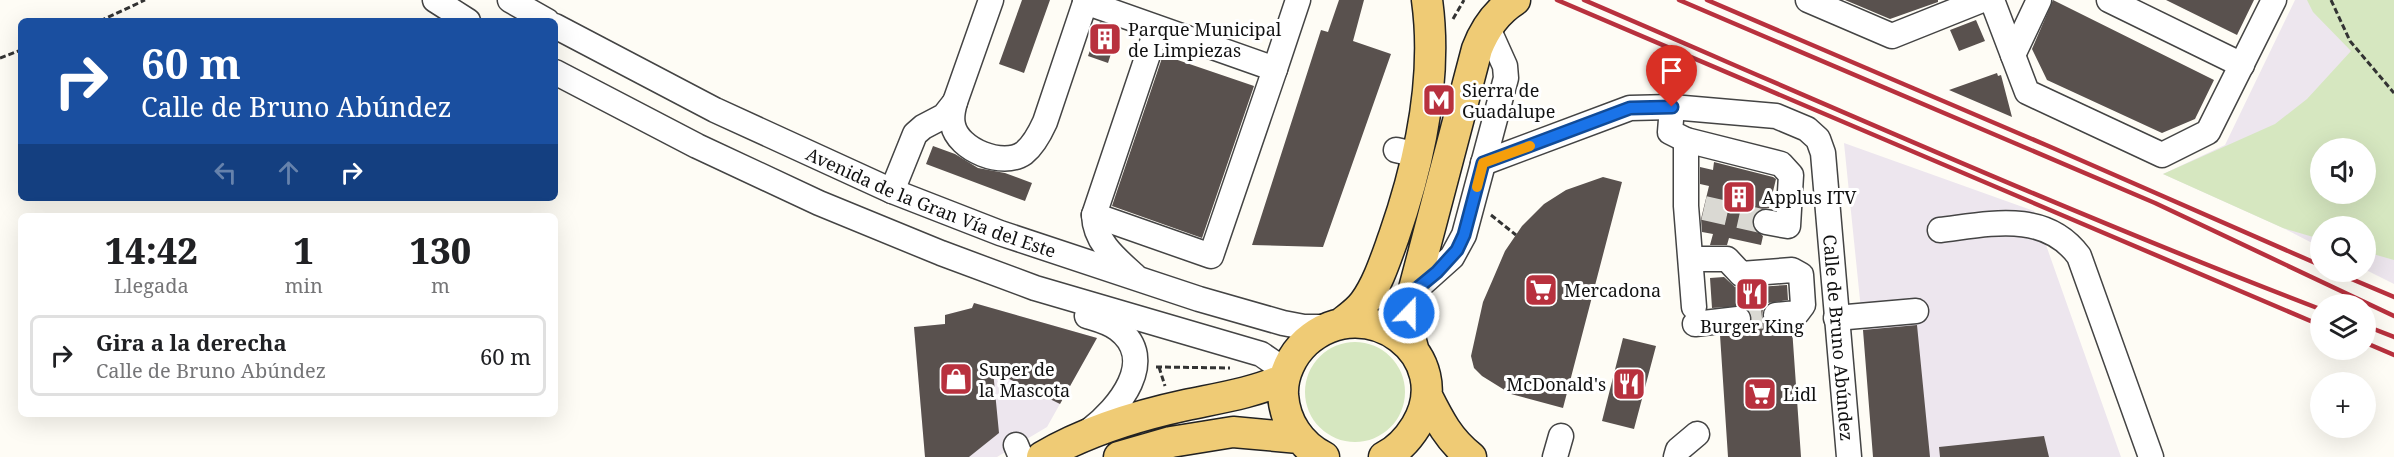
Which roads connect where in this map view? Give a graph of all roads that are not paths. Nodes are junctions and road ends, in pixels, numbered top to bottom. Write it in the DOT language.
graph roads {
  1 [pos="435,0"];
  2 [pos="510,0"];
  3 [pos="991,0"];
  4 [pos="1298,0"];
  5 [pos="1427,0"];
  6 [pos="1515,0"];
  7 [pos="1808,0"];
  8 [pos="1982,0"];
  9 [pos="1992,0"];
  10 [pos="2039,0"];
  11 [pos="2109,0"];
  12 [pos="2274,0"];
  13 [pos="1085,1"];
  14 [pos="463,18"];
  15 [pos="542,18"];
  16 [pos="1487,27"];
  17 [pos="558,28"];
  18 [pos="1157,28"];
  19 [pos="2013,55"];
  20 [pos="2242,65"];
  21 [pos="1275,69"];
  22 [pos="558,74"];
  23 [pos="955,102"];
  24 [pos="1672,107"];
  25 [pos="1686,140"];
  26 [pos="1494,160"];
  27 [pos="892,191"];
  28 [pos="1094,215"];
  29 [pos="1766,222"];
  30 [pos="1940,230"];
  31 [pos="1691,259"];
  32 [pos="1140,281"];
  33 [pos="1035,288"];
  34 [pos="1414,291"];
  35 [pos="1916,311"];
  36 [pos="1776,315"];
  37 [pos="1836,318"];
  38 [pos="1738,319"];
  39 [pos="1335,324"];
  40 [pos="1414,352"];
  41 [pos="1285,377"];
  42 [pos="1427,396"];
  43 [pos="1086,433"];
  44 [pos="1697,434"];
  45 [pos="1306,448"];
  46 [pos="1026,453"];
  47 [pos="1119,457"];
  48 [pos="1384,457"];
  49 [pos="1471,457"];
  50 [pos="1676,457"];
  51 [pos="1849,457"];
  52 [pos="2151,457"];
  1 -- 14 [label="street"];
  2 -- 15 [label="street"];
  3 -- 23 [label="street"];
  4 -- 21 [label="street"];
  5 -- 39 [label="main road"];
  6 -- 16 [label="main road"];
  7 -- 8 [label="street"];
  9 -- 19 [label="street"];
  10 -- 19 [label="street"];
  11 -- 20 [label="street"];
  12 -- 20 [label="street"];
  13 -- 18 [label="street"];
  13 -- 23 [label="street"];
  16 -- 26 [label="street"];
  16 -- 34 [label="main road"];
  17 -- 27 [label="street, Avenida de la Gran Vía del Este"];
  18 -- 21 [label="street"];
  18 -- 28 [label="street"];
  19 -- 20 [label="street"];
  21 -- 28 [label="street"];
  22 -- 33 [label="street"];
  23 -- 27 [label="street"];
  24 -- 25 [label="street"];
  24 -- 26 [label="street, Calle de Bruno Abúndez"];
  24 -- 37 [label="street, Calle de Bruno Abúndez"];
  25 -- 29 [label="street"];
  25 -- 31 [label="street"];
  26 -- 34 [label="street"];
  27 -- 32 [label="street, Avenida de la Gran Vía del Este"];
  28 -- 32 [label="street"];
  30 -- 52 [label="street"];
  31 -- 36 [label="street"];
  31 -- 38 [label="street"];
  32 -- 39 [label="street, Avenida de la Gran Vía del Este"];
  33 -- 41 [label="street"];
  33 -- 43 [label="street"];
  34 -- 40 [label="main road"];
  35 -- 37 [label="street"];
  37 -- 51 [label="street, Calle de Bruno Abúndez"];
  39 -- 40 [label="main road"];
  39 -- 41 [label="main road"];
  40 -- 42 [label="main road"];
  41 -- 43 [label="main road"];
  41 -- 45 [label="main road"];
  42 -- 48 [label="main road"];
  42 -- 49 [label="main road"];
  43 -- 46 [label="main road"];
  44 -- 50 [label="street"];
  45 -- 47 [label="main road"];
}
